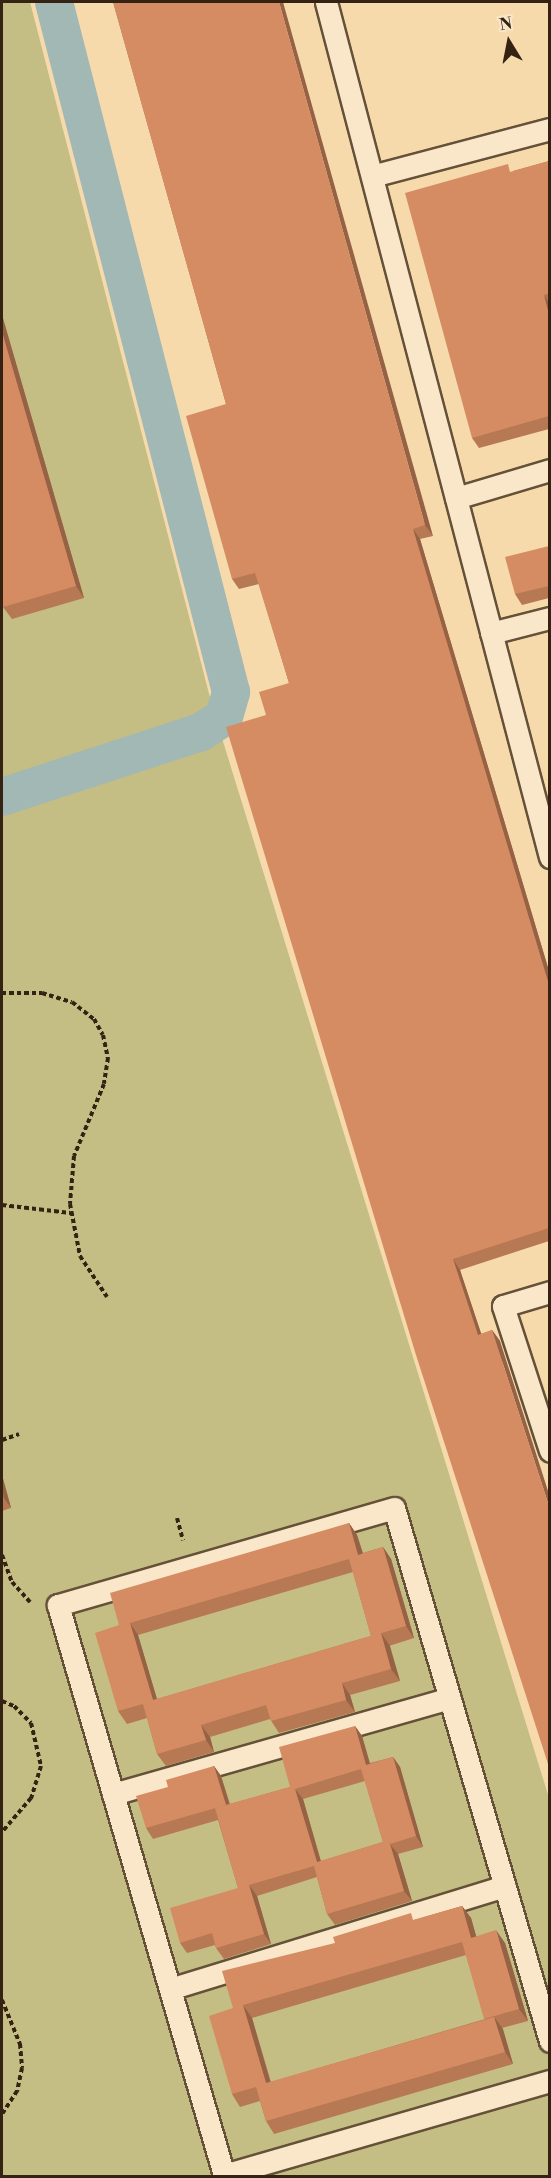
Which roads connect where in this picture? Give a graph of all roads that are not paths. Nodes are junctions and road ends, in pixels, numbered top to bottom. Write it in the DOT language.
graph roads {
  1 [pos="326,2"];
  2 [pos="549,129"];
  3 [pos="372,176"];
  4 [pos="549,470"];
  5 [pos="456,498"];
  6 [pos="549,618"];
  7 [pos="491,633"];
  8 [pos="549,857"];
  9 [pos="549,1292"];
  10 [pos="549,1451"];
  11 [pos="450,1698"];
  12 [pos="113,1794"];
  13 [pos="504,1886"];
  14 [pos="170,1989"];
  15 [pos="549,2041"];
  16 [pos="549,2081"];
  1 -- 3 [label="lane"];
  2 -- 3 [label="lane"];
  3 -- 5 [label="lane"];
  4 -- 5 [label="lane"];
  5 -- 7 [label="lane"];
  6 -- 7 [label="lane"];
  7 -- 8 [label="lane"];
  9 -- 10 [label="lane"];
  11 -- 12 [label="lane"];
  11 -- 12 [label="lane"];
  11 -- 13 [label="lane"];
  12 -- 14 [label="lane"];
  13 -- 14 [label="lane"];
  13 -- 15 [label="lane"];
  14 -- 16 [label="lane"];
}
